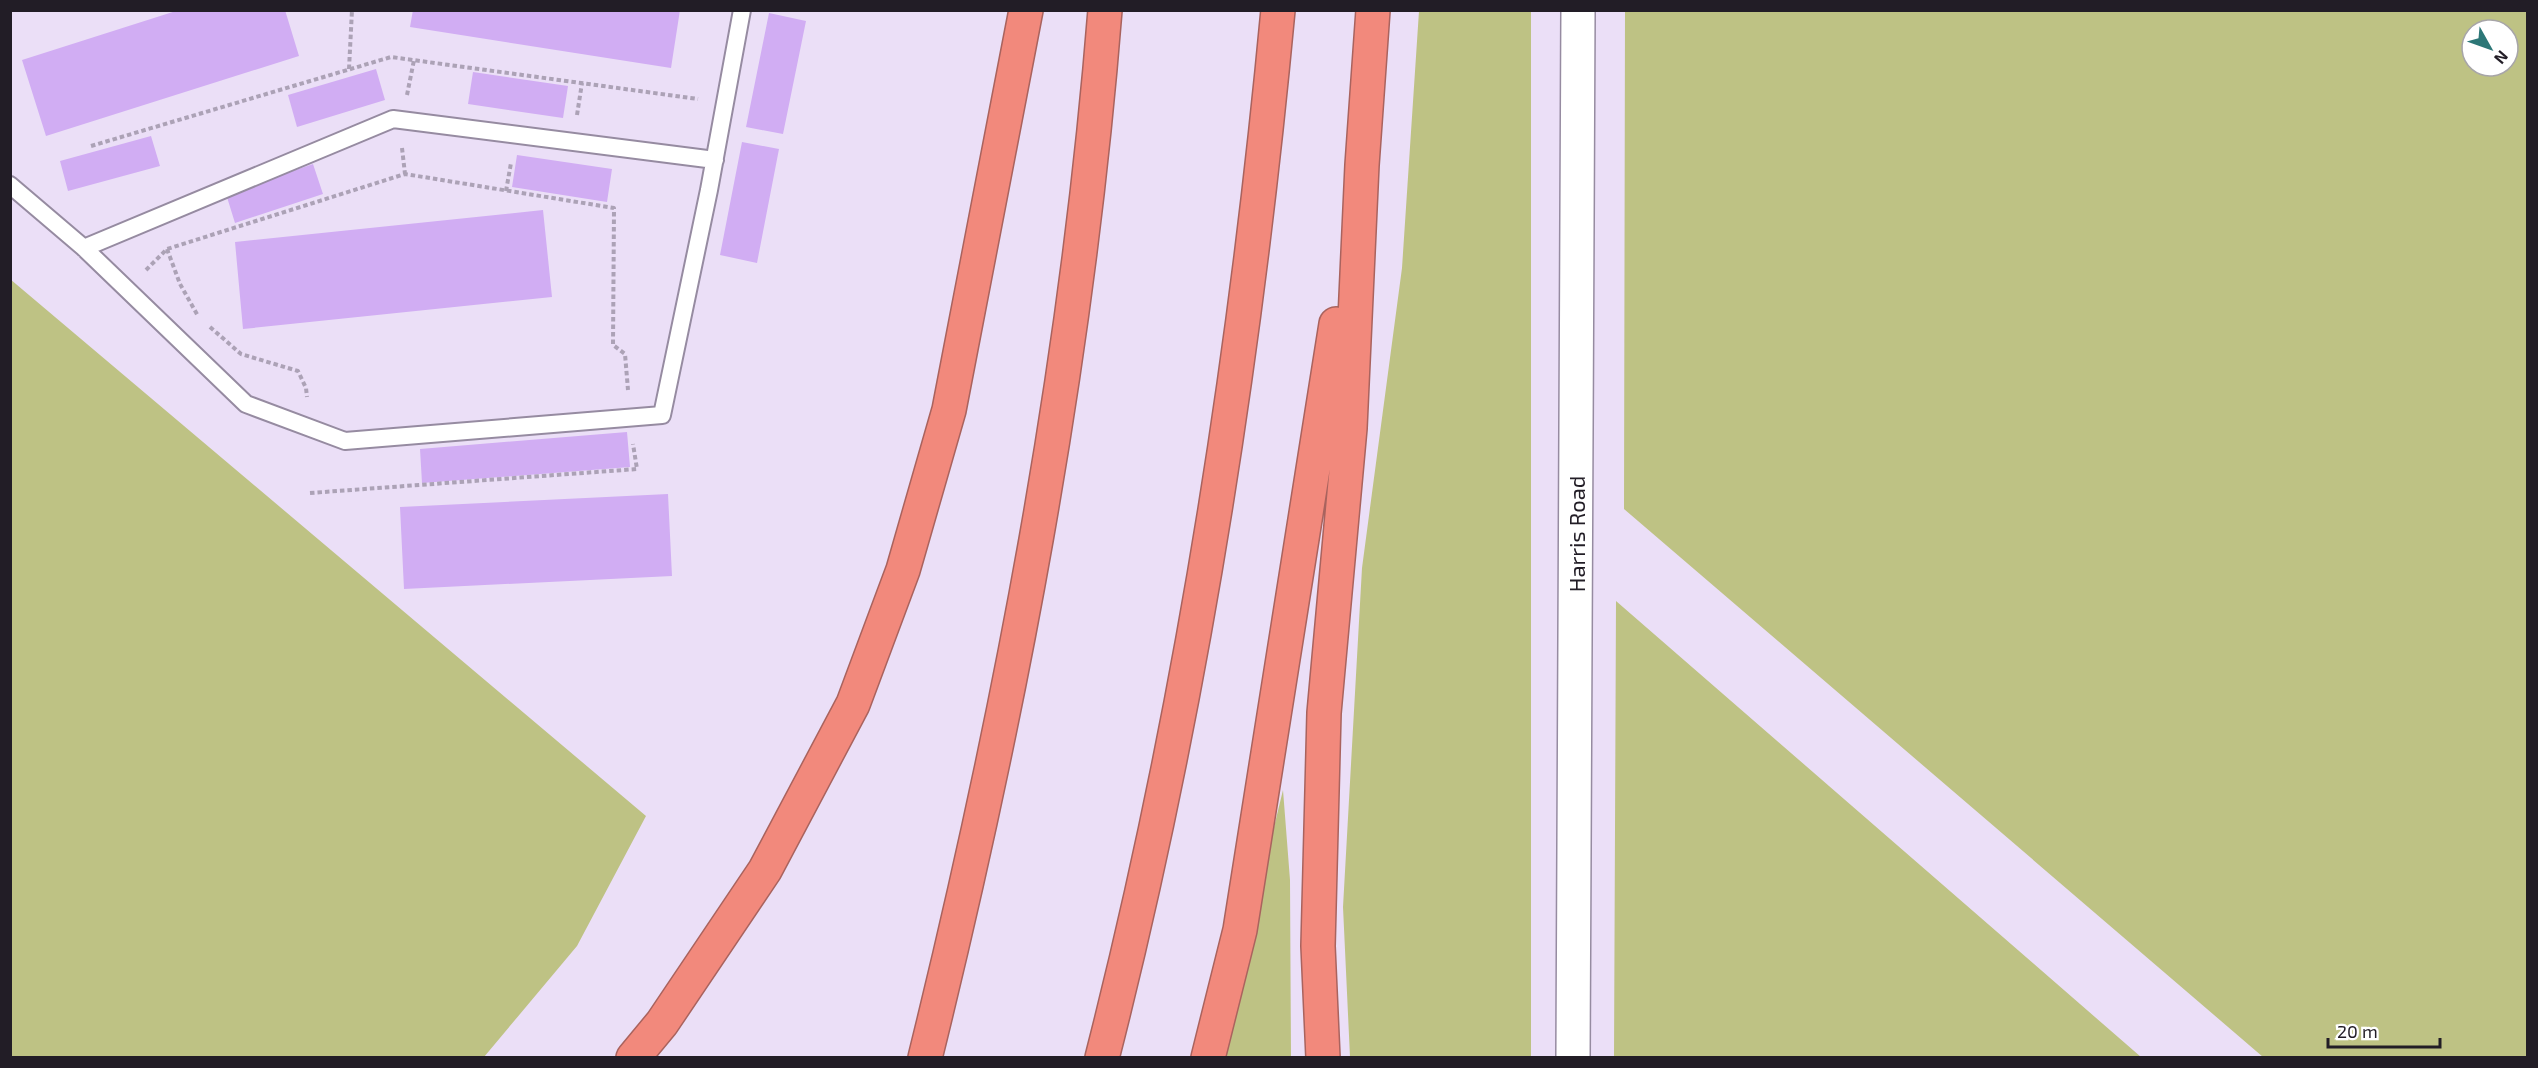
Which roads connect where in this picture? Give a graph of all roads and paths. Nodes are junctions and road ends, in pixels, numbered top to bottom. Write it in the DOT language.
graph roads {
  1 [pos="352,10"];
  2 [pos="742,10"];
  3 [pos="1026,10"];
  4 [pos="1105,10"];
  5 [pos="1278,10"];
  6 [pos="1373,10"];
  7 [pos="1578,10"];
  8 [pos="414,60"];
  9 [pos="349,69"];
  10 [pos="407,95"];
  11 [pos="725,103"];
  12 [pos="401,138"];
  13 [pos="91,146"];
  14 [pos="715,160"];
  15 [pos="1362,165"];
  16 [pos="405,174"];
  17 [pos="10,185"];
  18 [pos="84,248"];
  19 [pos="167,249"];
  20 [pos="128,291"];
  21 [pos="628,390"];
  22 [pos="307,427"];
  23 [pos="633,441"];
  24 [pos="310,493"];
  25 [pos="633,1058"];
  26 [pos="926,1058"];
  27 [pos="1102,1058"];
  28 [pos="1208,1058"];
  29 [pos="1323,1058"];
  30 [pos="1573,1058"];
  1 -- 9 [label="path"];
  2 -- 11 [label="lane"];
  3 -- 25 [label="highway"];
  4 -- 26 [label="highway"];
  5 -- 27 [label="highway"];
  6 -- 15 [label="highway"];
  7 -- 30 [label="street, Harris Road"];
  8 -- 9 [label="path"];
  8 -- 10 [label="path"];
  8 -- 11 [label="path"];
  9 -- 13 [label="path"];
  11 -- 14 [label="lane"];
  12 -- 16 [label="path"];
  14 -- 18 [label="lane"];
  14 -- 22 [label="lane"];
  15 -- 28 [label="highway"];
  15 -- 29 [label="highway"];
  16 -- 19 [label="path"];
  16 -- 21 [label="path"];
  17 -- 18 [label="lane"];
  18 -- 20 [label="lane"];
  19 -- 20 [label="path"];
  19 -- 22 [label="path"];
  20 -- 22 [label="lane"];
  23 -- 24 [label="path"];
}
